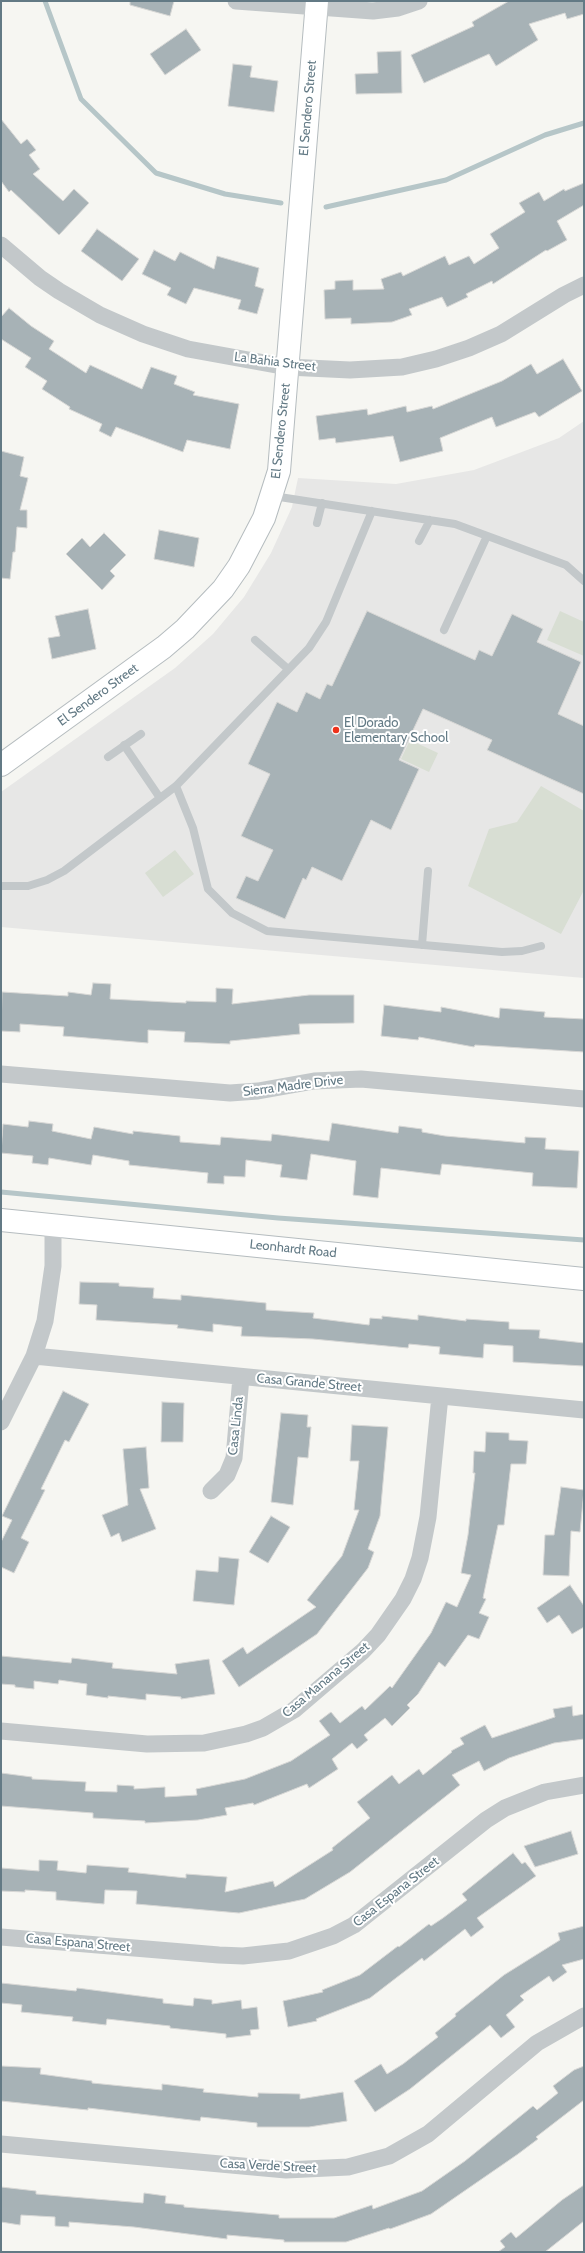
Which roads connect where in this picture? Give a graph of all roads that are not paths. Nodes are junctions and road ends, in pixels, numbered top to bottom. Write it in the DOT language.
graph roads {
  1 [pos="236,1"];
  2 [pos="419,1"];
  3 [pos="317,4"];
  4 [pos="1,244"];
  5 [pos="584,285"];
  6 [pos="288,367"];
  7 [pos="273,496"];
  8 [pos="322,504"];
  9 [pos="372,511"];
  10 [pos="430,520"];
  11 [pos="317,523"];
  12 [pos="487,536"];
  13 [pos="420,541"];
  14 [pos="584,581"];
  15 [pos="444,630"];
  16 [pos="255,640"];
  17 [pos="288,669"];
  18 [pos="141,734"];
  19 [pos="124,746"];
  20 [pos="108,757"];
  21 [pos="1,765"];
  22 [pos="176,786"];
  23 [pos="160,798"];
  24 [pos="428,871"];
  25 [pos="1,886"];
  26 [pos="422,945"];
  27 [pos="541,946"];
  28 [pos="1,1074"];
  29 [pos="584,1099"];
  30 [pos="1,1220"];
  31 [pos="53,1225"];
  32 [pos="584,1279"];
  33 [pos="34,1356"];
  34 [pos="241,1377"];
  35 [pos="440,1396"];
  36 [pos="584,1410"];
  37 [pos="1,1422"];
  38 [pos="211,1491"];
  39 [pos="1,1731"];
  40 [pos="584,1785"];
  41 [pos="1,1937"];
  42 [pos="584,2016"];
  43 [pos="1,2144"];
  1 -- 3 [label="street"];
  2 -- 3 [label="street"];
  3 -- 6 [label="street, El Sendero Street"];
  4 -- 6 [label="street, La Bahia Street"];
  5 -- 6 [label="street, La Bahia Street"];
  6 -- 7 [label="street, El Sendero Street"];
  7 -- 8 [label="lane"];
  7 -- 21 [label="street, El Sendero Street"];
  8 -- 9 [label="lane"];
  8 -- 11 [label="lane"];
  9 -- 10 [label="lane"];
  9 -- 17 [label="lane"];
  10 -- 12 [label="lane"];
  10 -- 13 [label="lane"];
  12 -- 14 [label="lane"];
  12 -- 15 [label="lane"];
  16 -- 17 [label="lane"];
  17 -- 22 [label="lane"];
  18 -- 19 [label="lane"];
  19 -- 20 [label="lane"];
  19 -- 23 [label="lane"];
  22 -- 23 [label="lane"];
  22 -- 26 [label="lane"];
  23 -- 25 [label="lane"];
  24 -- 26 [label="lane"];
  26 -- 27 [label="lane"];
  28 -- 29 [label="street, Sierra Madre Drive"];
  30 -- 31 [label="street, Leonhardt Road"];
  31 -- 32 [label="street, Leonhardt Road"];
  31 -- 33 [label="street"];
  33 -- 34 [label="street, Casa Grande Street"];
  33 -- 37 [label="street"];
  34 -- 35 [label="street, Casa Grande Street"];
  34 -- 38 [label="street, Casa Linda"];
  35 -- 36 [label="street, Casa Grande Street"];
  35 -- 39 [label="street, Casa Manana Street"];
  40 -- 41 [label="street, Casa Espana Street"];
  42 -- 43 [label="street, Casa Verde Street"];
}
